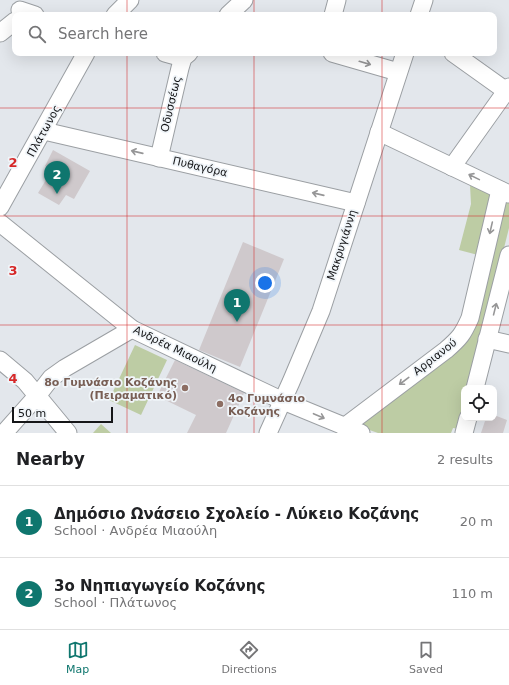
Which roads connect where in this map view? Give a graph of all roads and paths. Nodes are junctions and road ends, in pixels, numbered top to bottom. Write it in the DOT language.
graph roads {
  1 [pos="130,0"];
  2 [pos="244,0"];
  3 [pos="337,0"];
  4 [pos="424,0"];
  5 [pos="118,12"];
  6 [pos="231,12"];
  7 [pos="334,12"];
  8 [pos="420,12"];
  9 [pos="84,56"];
  10 [pos="186,56"];
  11 [pos="342,56"];
  12 [pos="404,56"];
  13 [pos="457,56"];
  14 [pos="398,72"];
  15 [pos="508,90"];
  16 [pos="44,131"];
  17 [pos="379,132"];
  18 [pos="159,158"];
  19 [pos="452,167"];
  20 [pos="504,192"];
  21 [pos="356,203"];
  22 [pos="0,207"];
  23 [pos="0,223"];
  24 [pos="509,255"];
  25 [pos="132,329"];
  26 [pos="487,339"];
  27 [pos="509,344"];
  28 [pos="0,360"];
  29 [pos="476,385"];
  30 [pos="37,396"];
  31 [pos="283,401"];
  32 [pos="467,421"];
  33 [pos="344,427"];
  34 [pos="4,433"];
  35 [pos="68,433"];
  36 [pos="268,433"];
  37 [pos="361,433"];
  38 [pos="464,433"];
  1 -- 5 [label="street"];
  2 -- 6 [label="street"];
  3 -- 7 [label="street"];
  4 -- 8 [label="street"];
  9 -- 16 [label="street, Πλάτωνος"];
  10 -- 18 [label="street, Οδυσσέως"];
  11 -- 14 [label="street, one-way"];
  12 -- 14 [label="street, Μακρυγιάννη"];
  13 -- 15 [label="street"];
  14 -- 17 [label="street, Μακρυγιάννη"];
  15 -- 19 [label="street"];
  18 -- 16 [label="street, Πυθαγόρα, one-way"];
  16 -- 22 [label="street, Πλάτωνος"];
  17 -- 19 [label="street"];
  17 -- 21 [label="street, Μακρυγιάννη"];
  21 -- 18 [label="street, Πυθαγόρα, one-way"];
  20 -- 19 [label="street, one-way"];
  20 -- 33 [label="street, Αρριανού, one-way"];
  21 -- 31 [label="street, Μακρυγιάννη"];
  23 -- 25 [label="street, Ανδρέα Μιαούλη"];
  26 -- 24 [label="street, one-way"];
  25 -- 30 [label="street"];
  25 -- 31 [label="street, Ανδρέα Μιαούλη"];
  26 -- 27 [label="street"];
  26 -- 29 [label="street"];
  28 -- 30 [label="street"];
  30 -- 34 [label="street"];
  30 -- 35 [label="street"];
  31 -- 33 [label="street, Ανδρέα Μιαούλη, one-way"];
  31 -- 36 [label="street, Μακρυγιάννη"];
  32 -- 38 [label="street"];
  33 -- 37 [label="street, Ανδρέα Μιαούλη"];
}
